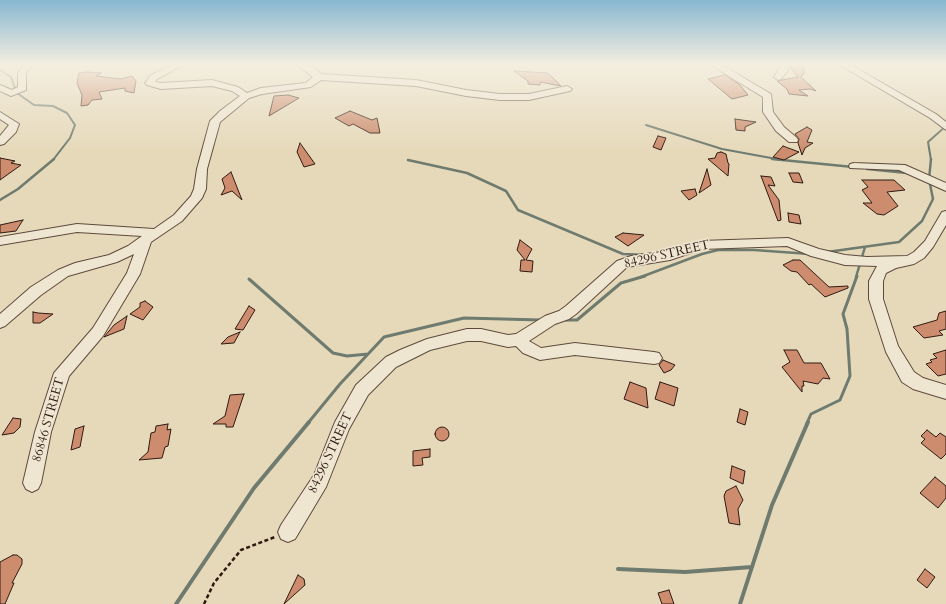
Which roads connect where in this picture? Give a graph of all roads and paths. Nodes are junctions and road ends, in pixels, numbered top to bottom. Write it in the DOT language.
graph roads {
  1 [pos="242,93"];
  2 [pos="254,93"];
  3 [pos="468,93"];
  4 [pos="547,93"];
  5 [pos="763,93"];
  6 [pos="893,93"];
  7 [pos="246,96"];
  8 [pos="0,115"];
  9 [pos="946,127"];
  10 [pos="793,140"];
  11 [pos="0,142"];
  12 [pos="854,166"];
  13 [pos="946,187"];
  14 [pos="946,215"];
  15 [pos="151,236"];
  16 [pos="0,240"];
  17 [pos="909,261"];
  18 [pos="0,322"];
  19 [pos="518,340"];
  20 [pos="654,358"];
  21 [pos="946,392"];
  22 [pos="32,483"];
  23 [pos="288,532"];
  24 [pos="204,604"];
  1 -- 7 [label="street"];
  2 -- 7 [label="street"];
  3 -- 4 [label="street"];
  5 -- 10 [label="street"];
  6 -- 9 [label="street"];
  7 -- 15 [label="street"];
  8 -- 11 [label="street"];
  12 -- 13 [label="street"];
  14 -- 17 [label="street"];
  15 -- 16 [label="street"];
  15 -- 18 [label="street"];
  15 -- 22 [label="street, 86846 STREET"];
  17 -- 19 [label="street, 84296 STREET"];
  17 -- 21 [label="street"];
  19 -- 20 [label="street"];
  19 -- 23 [label="street, 84296 STREET"];
  23 -- 24 [label="path"];
}
